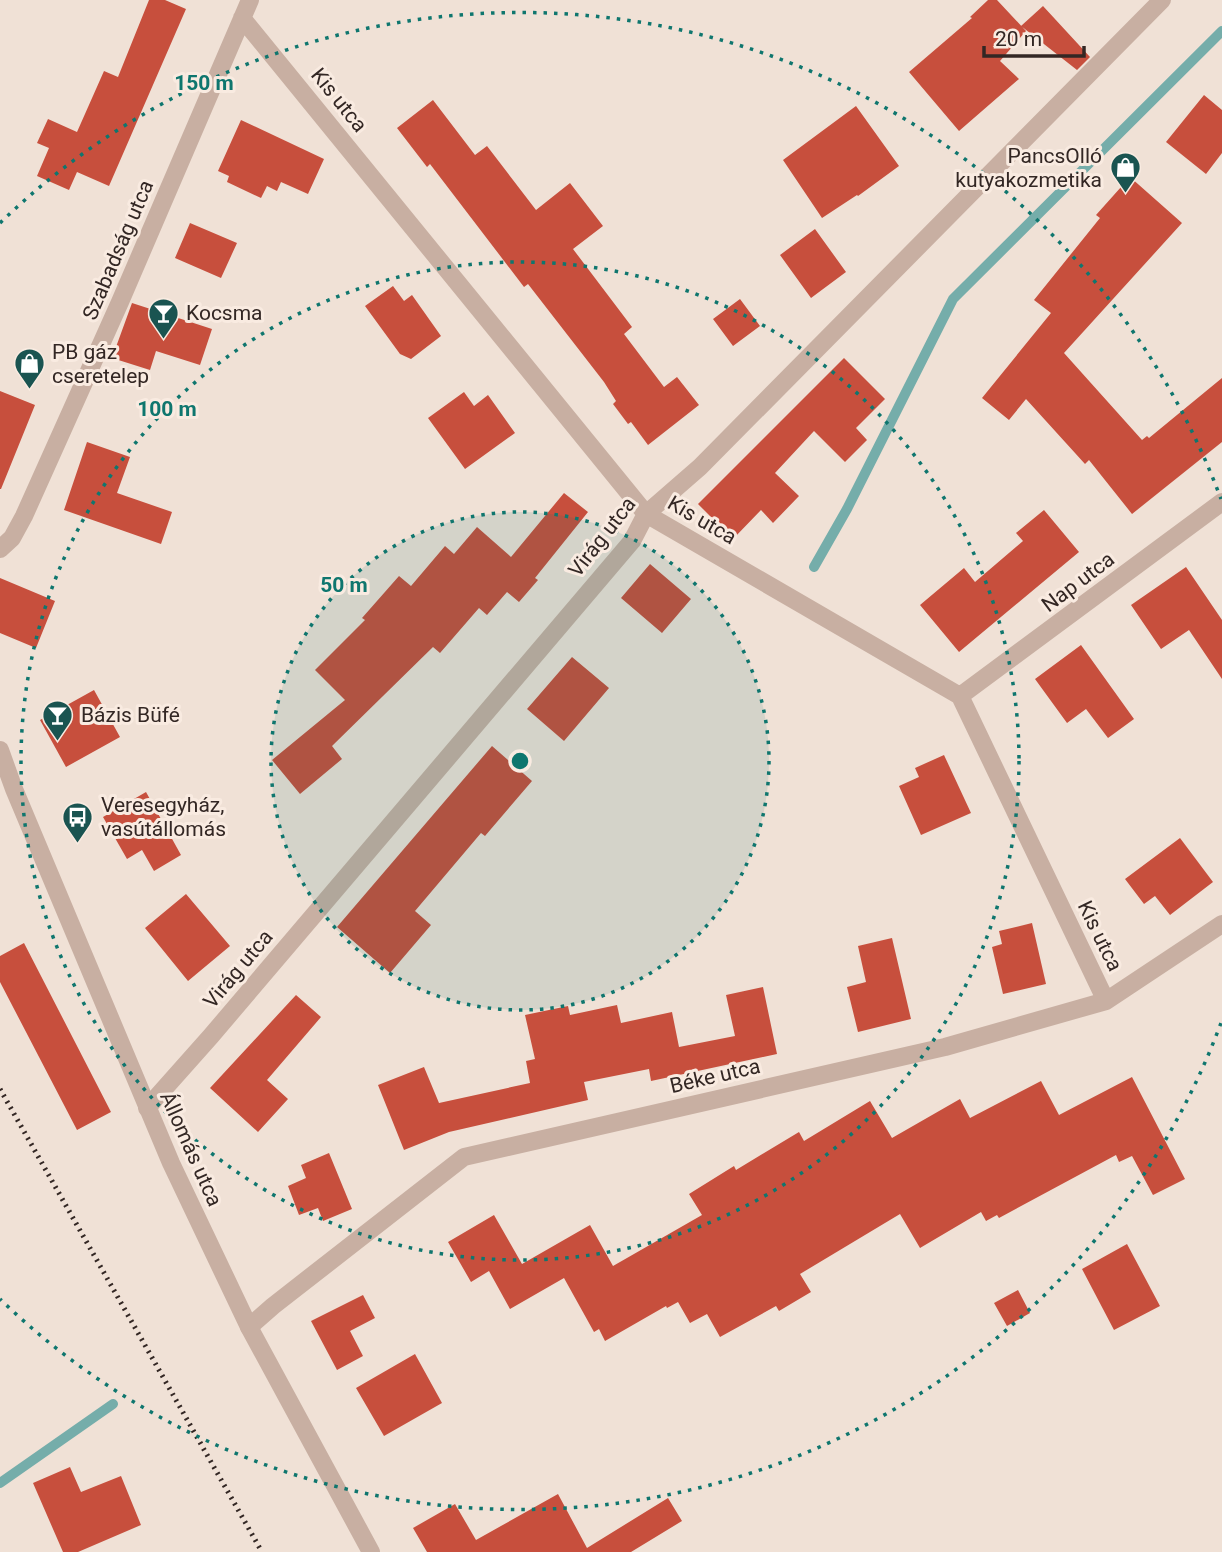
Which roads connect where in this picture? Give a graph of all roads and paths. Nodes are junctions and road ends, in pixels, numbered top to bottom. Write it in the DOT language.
graph roads {
  1 [pos="250,0"];
  2 [pos="1162,0"];
  3 [pos="242,18"];
  4 [pos="1222,502"];
  5 [pos="646,514"];
  6 [pos="0,550"];
  7 [pos="960,696"];
  8 [pos="0,750"];
  9 [pos="1222,924"];
  10 [pos="1106,1001"];
  11 [pos="147,1108"];
  12 [pos="249,1327"];
  13 [pos="371,1552"];
  1 -- 3 [label="street, Szabadság utca"];
  2 -- 5 [label="street, Virág utca"];
  3 -- 5 [label="street, Kis utca"];
  3 -- 6 [label="street, Szabadság utca"];
  4 -- 7 [label="street, Nap utca"];
  5 -- 7 [label="street, Kis utca"];
  5 -- 11 [label="street, Virág utca"];
  7 -- 10 [label="street, Kis utca"];
  8 -- 11 [label="street, Állomás utca"];
  9 -- 10 [label="street, Béke utca"];
  10 -- 12 [label="street, Béke utca"];
  11 -- 12 [label="street, Állomás utca"];
  12 -- 13 [label="street, Állomás utca"];
}
